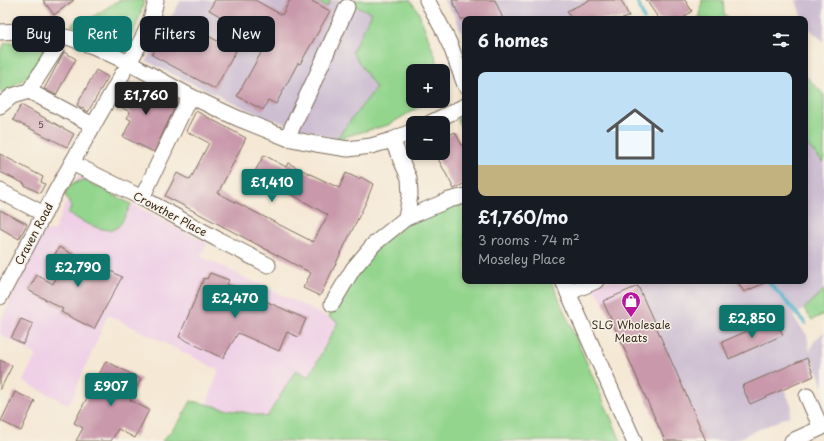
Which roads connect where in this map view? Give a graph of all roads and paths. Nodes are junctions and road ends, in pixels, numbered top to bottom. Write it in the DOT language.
graph roads {
  1 [pos="156,0"];
  2 [pos="427,0"];
  3 [pos="347,7"];
  4 [pos="0,32"];
  5 [pos="54,52"];
  6 [pos="126,68"];
  7 [pos="462,77"];
  8 [pos="29,91"];
  9 [pos="190,96"];
  10 [pos="0,106"];
  11 [pos="462,107"];
  12 [pos="444,116"];
  13 [pos="93,125"];
  14 [pos="406,134"];
  15 [pos="287,138"];
  16 [pos="392,140"];
  17 [pos="72,163"];
  18 [pos="0,191"];
  19 [pos="462,197"];
  20 [pos="142,198"];
  21 [pos="44,214"];
  22 [pos="406,218"];
  23 [pos="268,264"];
  24 [pos="580,284"];
  25 [pos="565,287"];
  26 [pos="0,297"];
  27 [pos="332,304"];
  28 [pos="807,396"];
  29 [pos="634,441"];
  30 [pos="792,441"];
  1 -- 6 [label="street, Craven Road"];
  2 -- 7 [label="street"];
  3 -- 15 [label="street"];
  4 -- 6 [label="street"];
  5 -- 8 [label="street"];
  6 -- 9 [label="street"];
  6 -- 13 [label="street, Craven Road"];
  8 -- 10 [label="street"];
  8 -- 13 [label="street"];
  9 -- 15 [label="street"];
  9 -- 20 [label="street"];
  11 -- 12 [label="street"];
  13 -- 17 [label="street, Craven Road"];
  14 -- 16 [label="street"];
  15 -- 16 [label="street"];
  16 -- 22 [label="street"];
  17 -- 20 [label="street, Crowther Place"];
  17 -- 21 [label="street, Craven Road"];
  18 -- 21 [label="street"];
  19 -- 22 [label="street"];
  20 -- 23 [label="street, Crowther Place"];
  21 -- 26 [label="street, Craven Road"];
  22 -- 27 [label="street"];
  24 -- 25 [label="street"];
  25 -- 29 [label="street"];
  28 -- 30 [label="street"];
}
